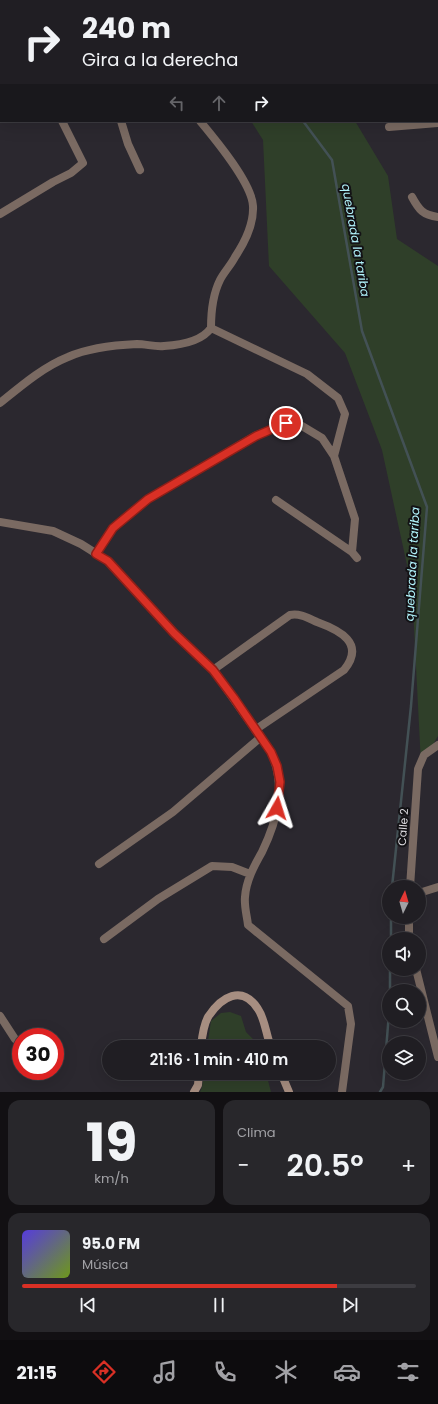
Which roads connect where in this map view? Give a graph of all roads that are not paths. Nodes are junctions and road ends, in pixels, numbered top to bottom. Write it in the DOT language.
graph roads {
  1 [pos="62,122"];
  2 [pos="121,122"];
  3 [pos="201,122"];
  4 [pos="438,123"];
  5 [pos="389,127"];
  6 [pos="140,170"];
  7 [pos="412,197"];
  8 [pos="0,214"];
  9 [pos="438,217"];
  10 [pos="211,328"];
  11 [pos="0,403"];
  12 [pos="334,456"];
  13 [pos="276,500"];
  14 [pos="0,522"];
  15 [pos="96,554"];
  16 [pos="213,670"];
  17 [pos="255,730"];
  18 [pos="261,737"];
  19 [pos="438,745"];
  20 [pos="99,864"];
  21 [pos="250,874"];
  22 [pos="410,880"];
  23 [pos="438,887"];
  24 [pos="426,891"];
  25 [pos="104,939"];
  26 [pos="418,976"];
  27 [pos="0,1016"];
  28 [pos="434,1022"];
  29 [pos="12,1034"];
  30 [pos="202,1040"];
  31 [pos="269,1040"];
  32 [pos="438,1057"];
  33 [pos="198,1080"];
  34 [pos="284,1080"];
  35 [pos="194,1092"];
  36 [pos="289,1092"];
  37 [pos="342,1092"];
  1 -- 8 [label="street"];
  2 -- 6 [label="street"];
  3 -- 10 [label="street"];
  4 -- 5 [label="street"];
  7 -- 9 [label="street"];
  10 -- 11 [label="street"];
  10 -- 12 [label="street"];
  12 -- 13 [label="street"];
  12 -- 15 [label="street"];
  14 -- 15 [label="street"];
  15 -- 16 [label="street"];
  16 -- 17 [label="street"];
  16 -- 17 [label="street"];
  17 -- 18 [label="street"];
  18 -- 20 [label="street"];
  18 -- 21 [label="street"];
  19 -- 22 [label="street, Calle 2"];
  21 -- 25 [label="street"];
  21 -- 37 [label="street"];
  23 -- 24 [label="street"];
  26 -- 28 [label="street"];
  27 -- 29 [label="street"];
  28 -- 32 [label="street"];
  30 -- 31 [label="main road"];
  33 -- 35 [label="main road"];
  34 -- 36 [label="main road"];
}
